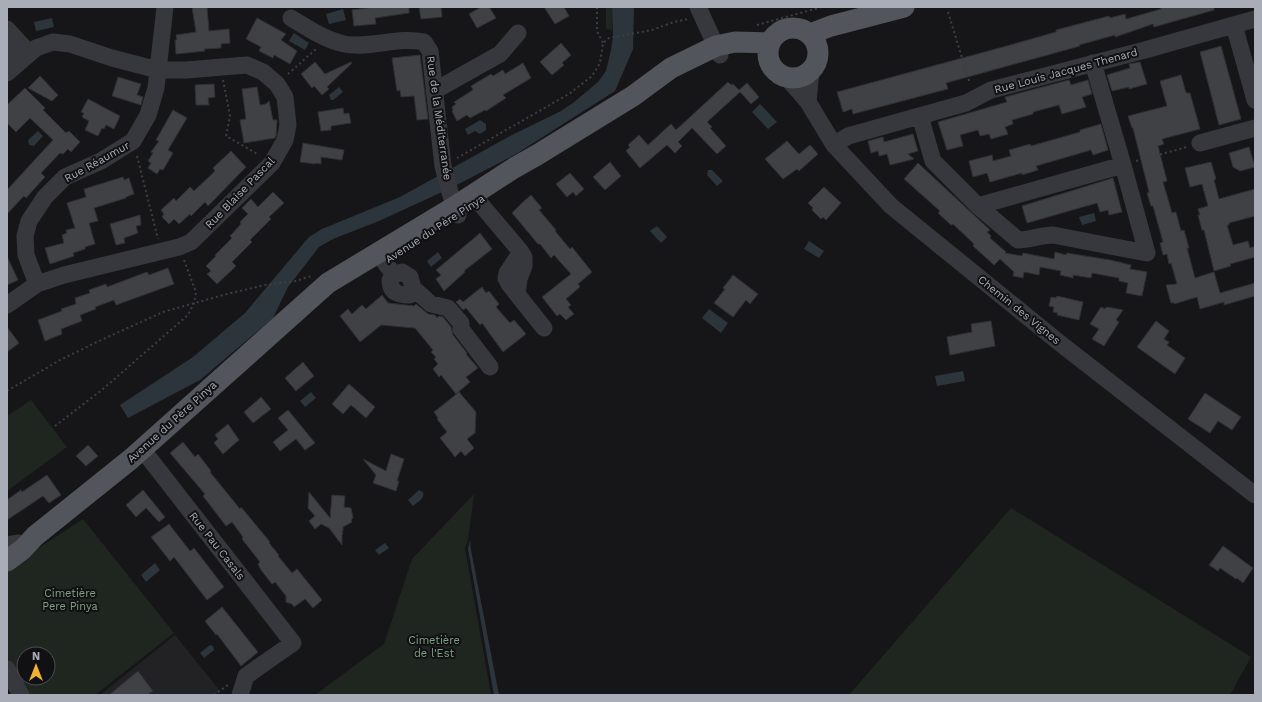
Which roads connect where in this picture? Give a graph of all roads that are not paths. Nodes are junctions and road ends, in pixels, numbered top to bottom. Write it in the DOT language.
graph roads {
  1 [pos="164,7"];
  2 [pos="904,7"];
  3 [pos="700,12"];
  4 [pos="291,18"];
  5 [pos="1255,19"];
  6 [pos="1234,25"];
  7 [pos="7,29"];
  8 [pos="518,33"];
  9 [pos="814,40"];
  10 [pos="7,49"];
  11 [pos="718,51"];
  12 [pos="769,52"];
  13 [pos="18,63"];
  14 [pos="1093,63"];
  15 [pos="158,70"];
  16 [pos="811,70"];
  17 [pos="787,78"];
  18 [pos="434,91"];
  19 [pos="1255,100"];
  20 [pos="808,102"];
  21 [pos="920,116"];
  22 [pos="1255,128"];
  23 [pos="1200,143"];
  24 [pos="834,145"];
  25 [pos="1123,165"];
  26 [pos="476,198"];
  27 [pos="454,206"];
  28 [pos="978,206"];
  29 [pos="386,263"];
  30 [pos="37,284"];
  31 [pos="7,305"];
  32 [pos="544,328"];
  33 [pos="490,367"];
  34 [pos="142,449"];
  35 [pos="1255,495"];
  36 [pos="17,543"];
  37 [pos="7,561"];
  38 [pos="7,669"];
  39 [pos="21,695"];
  40 [pos="240,695"];
  1 -- 15 [label="street, Rue Réaumur"];
  2 -- 9 [label="main road"];
  3 -- 11 [label="street"];
  4 -- 18 [label="street, Rue de la Méditerranée"];
  5 -- 6 [label="street, Rue Louis Jacques Thenard"];
  6 -- 14 [label="street, Rue Louis Jacques Thenard"];
  6 -- 19 [label="street"];
  7 -- 13 [label="street"];
  8 -- 18 [label="street"];
  9 -- 12 [label="main road"];
  9 -- 16 [label="main road"];
  10 -- 13 [label="street"];
  11 -- 12 [label="main road, Avenue du Père Pinya"];
  11 -- 26 [label="main road, Avenue du Père Pinya"];
  12 -- 17 [label="main road"];
  13 -- 15 [label="street, Rue Blaise Pascal"];
  14 -- 21 [label="street, Rue Louis Jacques Thenard"];
  14 -- 25 [label="street"];
  15 -- 30 [label="street, Rue Réaumur"];
  15 -- 30 [label="street, Rue Blaise Pascal"];
  16 -- 17 [label="main road"];
  16 -- 20 [label="street"];
  17 -- 20 [label="street, Chemin des Vignes"];
  18 -- 27 [label="street, Rue de la Méditerranée"];
  20 -- 24 [label="street, Chemin des Vignes"];
  21 -- 24 [label="street, Rue Louis Jacques Thenard"];
  21 -- 28 [label="street"];
  22 -- 23 [label="street"];
  24 -- 35 [label="street, Chemin des Vignes"];
  25 -- 28 [label="street"];
  25 -- 28 [label="street"];
  26 -- 27 [label="main road, Avenue du Père Pinya"];
  26 -- 32 [label="street"];
  27 -- 29 [label="main road, Avenue du Père Pinya"];
  29 -- 33 [label="street"];
  29 -- 34 [label="main road, Avenue du Père Pinya"];
  30 -- 31 [label="street, Rue Blaise Pascal"];
  34 -- 36 [label="main road, Avenue du Père Pinya"];
  34 -- 40 [label="street, Rue Pau Casals"];
  36 -- 37 [label="main road, Avenue du Père Pinya"];
  38 -- 39 [label="street"];
}
